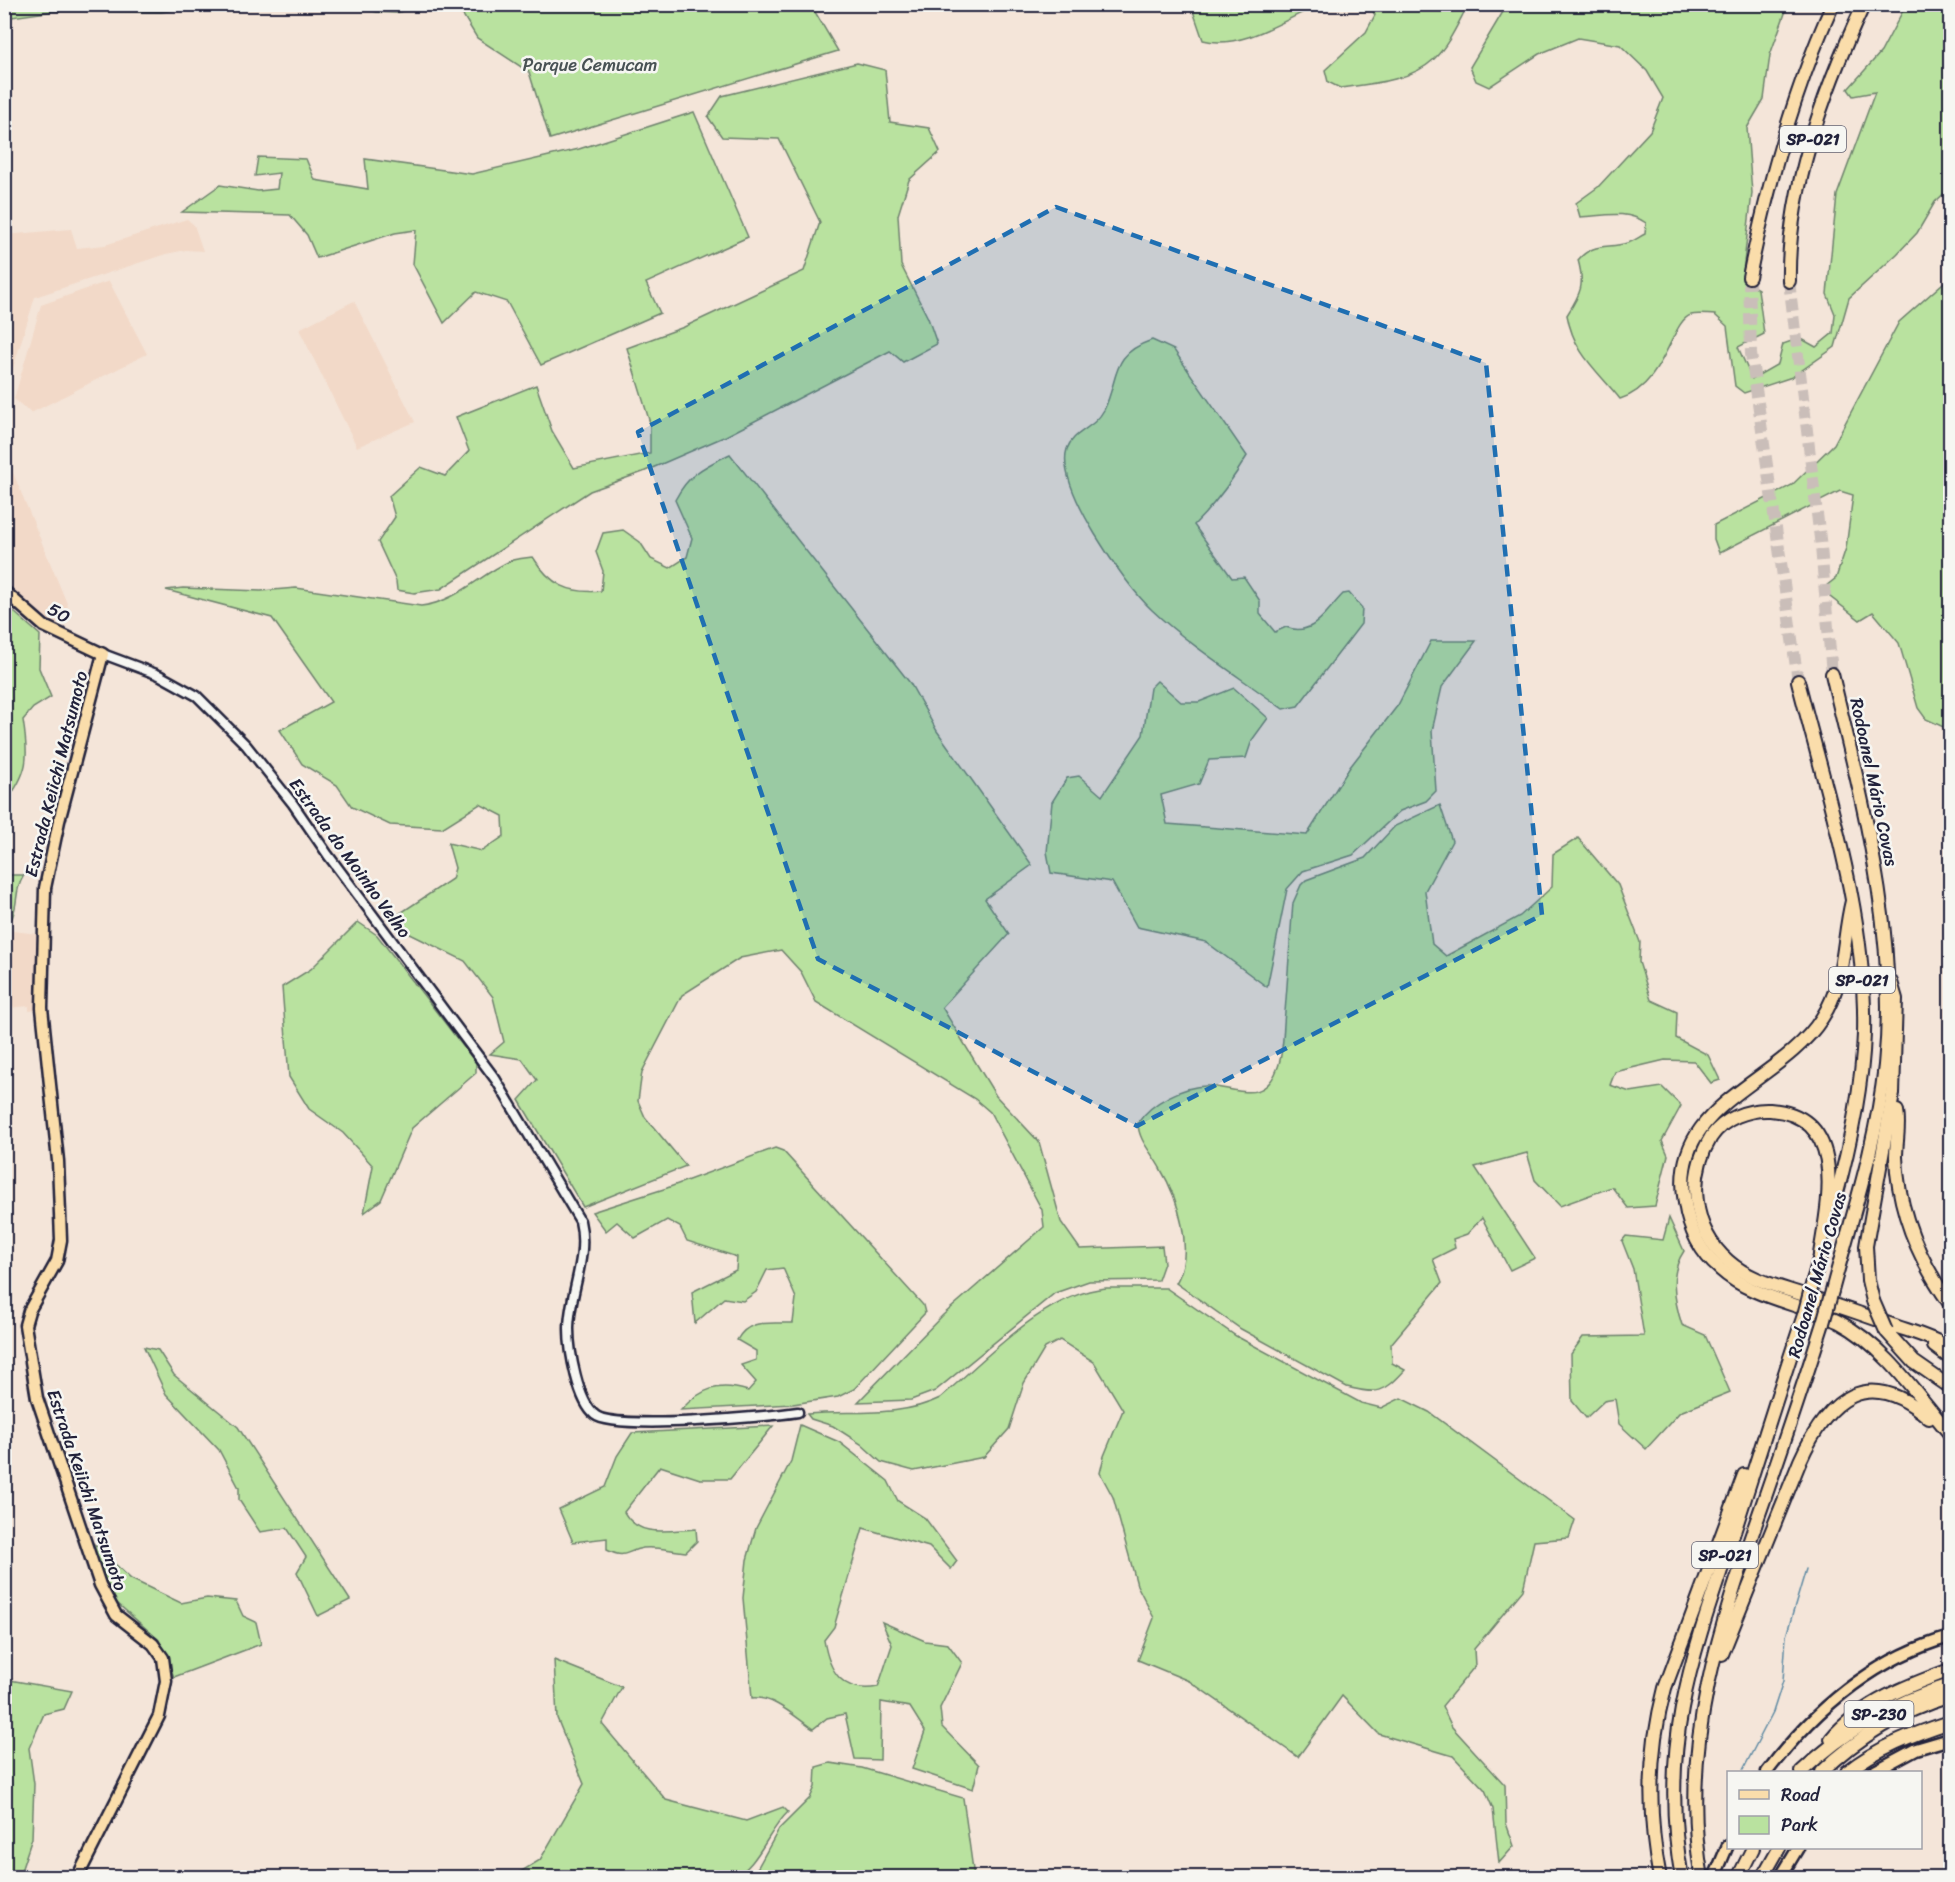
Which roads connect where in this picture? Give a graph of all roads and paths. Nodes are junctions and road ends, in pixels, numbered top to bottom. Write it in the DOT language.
graph roads {
  1 [pos="1833,4"];
  2 [pos="1864,4"];
  3 [pos="1749,277"];
  4 [pos="1789,281"];
  5 [pos="4,591"];
  6 [pos="103,654"];
  7 [pos="1832,674"];
  8 [pos="1798,681"];
  9 [pos="1852,901"];
  10 [pos="1888,975"];
  11 [pos="1893,1094"];
  12 [pos="1820,1254"];
  13 [pos="1950,1304"];
  14 [pos="1890,1328"];
  15 [pos="1950,1348"];
  16 [pos="1950,1358"];
  17 [pos="1950,1387"];
  18 [pos="1778,1394"];
  19 [pos="798,1412"];
  20 [pos="1950,1434"];
  21 [pos="1950,1439"];
  22 [pos="1950,1637"];
  23 [pos="1950,1670"];
  24 [pos="1950,1685"];
  25 [pos="1705,1694"];
  26 [pos="1950,1695"];
  27 [pos="1950,1722"];
  28 [pos="1950,1739"];
  29 [pos="1815,1758"];
  30 [pos="1769,1771"];
  31 [pos="1803,1771"];
  32 [pos="1824,1771"];
  33 [pos="1849,1771"];
  34 [pos="1877,1771"];
  35 [pos="1727,1847"];
  36 [pos="1752,1849"];
  37 [pos="1771,1849"];
  38 [pos="1778,1849"];
  39 [pos="1797,1849"];
  40 [pos="77,1878"];
  41 [pos="1660,1878"];
  42 [pos="1682,1878"];
  43 [pos="1702,1878"];
  44 [pos="1714,1878"];
  45 [pos="1738,1878"];
  46 [pos="1760,1878"];
  47 [pos="1780,1878"];
  1 -- 3 [label="highway, SP-021"];
  2 -- 4 [label="highway, SP-021"];
  5 -- 6 [label="main road, 50"];
  6 -- 19 [label="street, Estrada do Moinho Velho"];
  6 -- 40 [label="main road, Estrada Keiichi Matsumoto"];
  7 -- 10 [label="highway, Rodoanel Mário Covas / SP-021"];
  8 -- 9 [label="highway, Rodoanel Mário Covas / SP-021"];
  9 -- 12 [label="highway, Rodoanel Mário Covas / SP-021"];
  9 -- 20 [label="highway"];
  10 -- 11 [label="highway"];
  10 -- 25 [label="highway, Rodoanel Mário Covas / SP-021, bridge"];
  11 -- 13 [label="highway"];
  11 -- 14 [label="highway, bridge"];
  12 -- 14 [label="highway"];
  12 -- 18 [label="highway, Rodoanel Mário Covas / SP-021, bridge"];
  14 -- 15 [label="highway"];
  14 -- 16 [label="highway"];
  14 -- 17 [label="highway"];
  18 -- 41 [label="highway"];
  18 -- 42 [label="highway, Rodoanel Mário Covas / SP-021"];
  21 -- 25 [label="highway"];
  22 -- 30 [label="main road"];
  23 -- 29 [label="highway"];
  24 -- 29 [label="highway, SP-230"];
  25 -- 43 [label="highway, Rodoanel Mário Covas / SP-021"];
  26 -- 32 [label="highway, SP-230"];
  27 -- 33 [label="highway"];
  28 -- 34 [label="main road"];
  29 -- 31 [label="highway, SP-230"];
  35 -- 44 [label="main road"];
  36 -- 45 [label="highway"];
  37 -- 46 [label="highway"];
  38 -- 46 [label="highway"];
  39 -- 47 [label="main road"];
}
